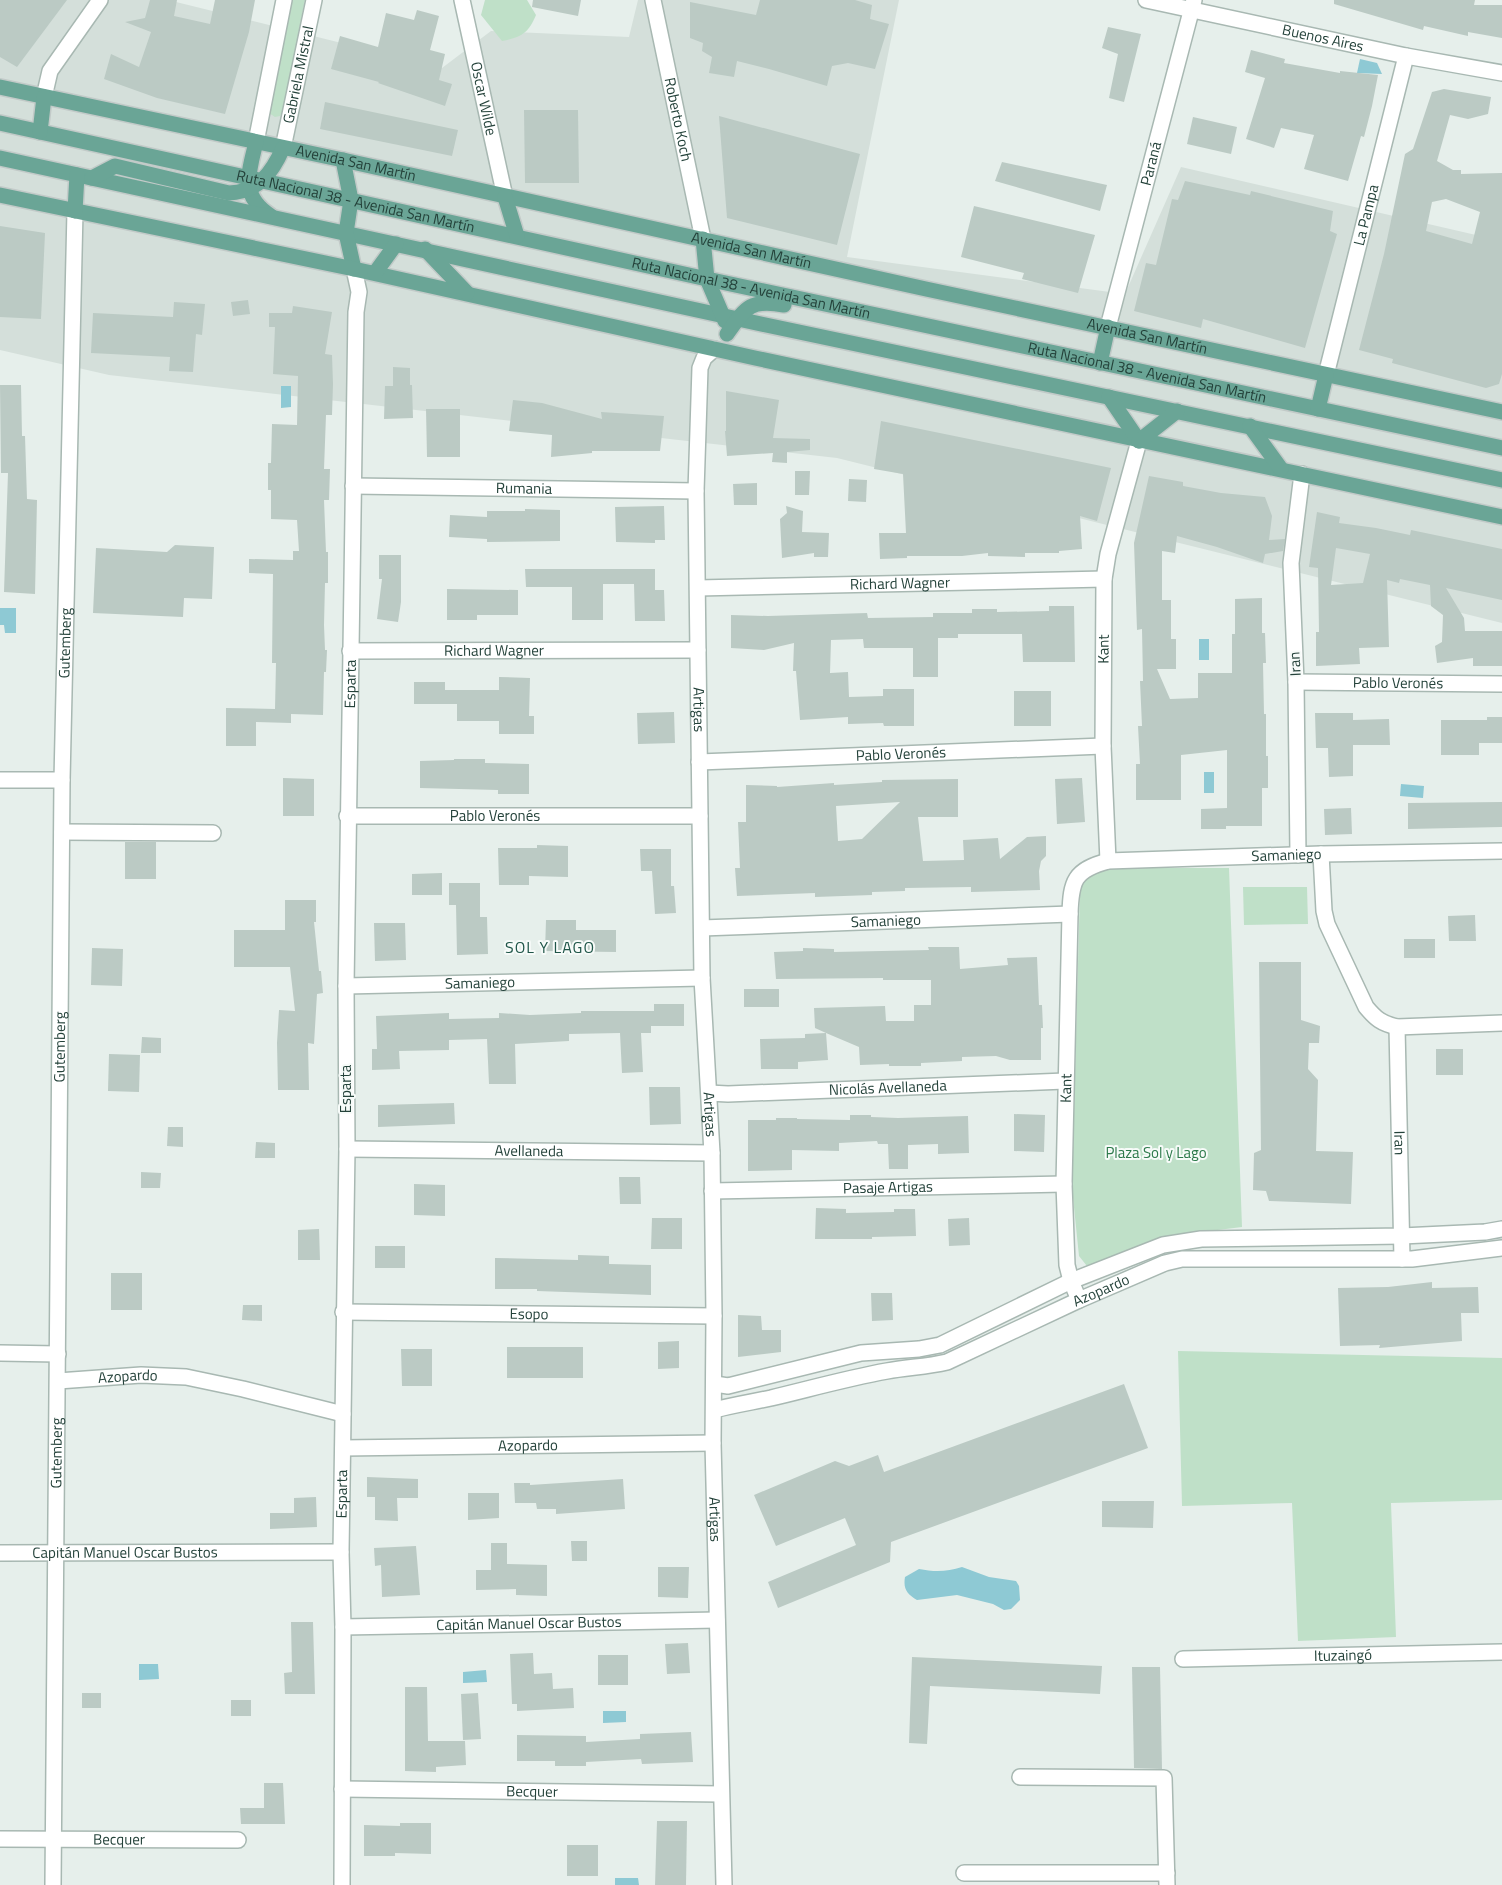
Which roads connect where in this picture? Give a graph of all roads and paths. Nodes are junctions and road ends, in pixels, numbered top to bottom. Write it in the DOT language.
graph roads {
  1 [pos="100,0"];
  2 [pos="284,0"];
  3 [pos="314,0"];
  4 [pos="462,0"];
  5 [pos="653,0"];
  6 [pos="1146,0"];
  7 [pos="1192,5"];
  8 [pos="1406,56"];
  9 [pos="1502,73"];
  10 [pos="0,87"];
  11 [pos="44,97"];
  12 [pos="0,123"];
  13 [pos="40,132"];
  14 [pos="256,142"];
  15 [pos="283,148"];
  16 [pos="0,158"];
  17 [pos="343,160"];
  18 [pos="84,177"];
  19 [pos="253,183"];
  20 [pos="0,195"];
  21 [pos="505,197"];
  22 [pos="351,200"];
  23 [pos="75,211"];
  24 [pos="272,217"];
  25 [pos="346,233"];
  26 [pos="517,236"];
  27 [pos="703,239"];
  28 [pos="396,244"];
  29 [pos="425,249"];
  30 [pos="354,268"];
  31 [pos="375,273"];
  32 [pos="708,279"];
  33 [pos="359,292"];
  34 [pos="467,293"];
  35 [pos="870,313"];
  36 [pos="731,317"];
  37 [pos="1108,327"];
  38 [pos="714,349"];
  39 [pos="1100,363"];
  40 [pos="1326,374"];
  41 [pos="1109,397"];
  42 [pos="1318,409"];
  43 [pos="1177,411"];
  44 [pos="1502,412"];
  45 [pos="1250,426"];
  46 [pos="1139,440"];
  47 [pos="1502,448"];
  48 [pos="1280,469"];
  49 [pos="1302,474"];
  50 [pos="1502,480"];
  51 [pos="353,486"];
  52 [pos="696,491"];
  53 [pos="1502,517"];
  54 [pos="1104,579"];
  55 [pos="698,588"];
  56 [pos="698,650"];
  57 [pos="350,651"];
  58 [pos="1296,682"];
  59 [pos="1502,684"];
  60 [pos="1104,746"];
  61 [pos="699,762"];
  62 [pos="0,780"];
  63 [pos="62,780"];
  64 [pos="347,816"];
  65 [pos="700,816"];
  66 [pos="62,832"];
  67 [pos="213,833"];
  68 [pos="1502,851"];
  69 [pos="1321,854"];
  70 [pos="1298,855"];
  71 [pos="1108,861"];
  72 [pos="1076,877"];
  73 [pos="1070,914"];
  74 [pos="702,928"];
  75 [pos="702,978"];
  76 [pos="346,986"];
  77 [pos="1502,1023"];
  78 [pos="1397,1027"];
  79 [pos="1065,1082"];
  80 [pos="709,1093"];
  81 [pos="347,1149"];
  82 [pos="712,1153"];
  83 [pos="1064,1184"];
  84 [pos="712,1191"];
  85 [pos="1502,1230"];
  86 [pos="1402,1236"];
  87 [pos="1502,1248"];
  88 [pos="1402,1259"];
  89 [pos="1071,1281"];
  90 [pos="1079,1300"];
  91 [pos="344,1312"];
  92 [pos="714,1316"];
  93 [pos="0,1353"];
  94 [pos="58,1354"];
  95 [pos="58,1381"];
  96 [pos="715,1384"];
  97 [pos="714,1410"];
  98 [pos="343,1414"];
  99 [pos="713,1443"];
  100 [pos="343,1448"];
  101 [pos="341,1552"];
  102 [pos="0,1553"];
  103 [pos="56,1553"];
  104 [pos="716,1620"];
  105 [pos="343,1627"];
  106 [pos="1502,1652"];
  107 [pos="1183,1658"];
  108 [pos="1020,1776"];
  109 [pos="342,1789"];
  110 [pos="721,1794"];
  111 [pos="0,1839"];
  112 [pos="53,1839"];
  113 [pos="238,1840"];
  114 [pos="964,1873"];
  115 [pos="1167,1879"];
  116 [pos="53,1885"];
  117 [pos="342,1885"];
  118 [pos="724,1885"];
  1 -- 11 [label="street"];
  2 -- 14 [label="street, Gabriela Mistral"];
  3 -- 15 [label="street, Gabriela Mistral"];
  4 -- 21 [label="street, Oscar Wilde"];
  5 -- 27 [label="street, Roberto Koch"];
  6 -- 7 [label="street, Buenos Aires"];
  7 -- 8 [label="street, Buenos Aires"];
  7 -- 37 [label="street, Paraná"];
  8 -- 9 [label="street, Buenos Aires"];
  8 -- 40 [label="street, La Pampa"];
  10 -- 11 [label="main road, Avenida San Martín"];
  11 -- 13 [label="main road"];
  11 -- 14 [label="main road, Avenida San Martín"];
  12 -- 13 [label="main road, Ruta Nacional 38 - Avenida San Martín"];
  13 -- 19 [label="main road, Ruta Nacional 38 - Avenida San Martín"];
  14 -- 15 [label="main road, Avenida San Martín"];
  14 -- 19 [label="main road"];
  15 -- 17 [label="main road, Avenida San Martín"];
  15 -- 19 [label="main road"];
  16 -- 18 [label="main road, Ruta Nacional 38 - Avenida San Martín"];
  17 -- 21 [label="main road, Avenida San Martín"];
  17 -- 22 [label="main road"];
  18 -- 19 [label="main road"];
  18 -- 23 [label="main road"];
  18 -- 24 [label="main road, Ruta Nacional 38 - Avenida San Martín"];
  19 -- 22 [label="main road, Ruta Nacional 38 - Avenida San Martín"];
  19 -- 24 [label="main road"];
  20 -- 23 [label="main road"];
  21 -- 26 [label="main road"];
  21 -- 27 [label="main road, Avenida San Martín"];
  22 -- 25 [label="main road"];
  22 -- 26 [label="main road, Ruta Nacional 38 - Avenida San Martín"];
  23 -- 30 [label="main road"];
  23 -- 63 [label="street, Gutemberg"];
  24 -- 25 [label="main road, Ruta Nacional 38 - Avenida San Martín"];
  25 -- 28 [label="main road, Ruta Nacional 38 - Avenida San Martín"];
  25 -- 30 [label="main road"];
  26 -- 32 [label="main road, Ruta Nacional 38 - Avenida San Martín"];
  27 -- 32 [label="main road"];
  27 -- 37 [label="main road, Avenida San Martín"];
  28 -- 29 [label="main road, Ruta Nacional 38 - Avenida San Martín"];
  28 -- 31 [label="main road"];
  29 -- 34 [label="main road"];
  29 -- 36 [label="main road, Ruta Nacional 38 - Avenida San Martín"];
  30 -- 31 [label="main road"];
  30 -- 33 [label="street, Esparta"];
  31 -- 33 [label="street"];
  31 -- 34 [label="main road"];
  32 -- 35 [label="main road, Ruta Nacional 38 - Avenida San Martín"];
  32 -- 36 [label="main road"];
  33 -- 51 [label="street, Esparta"];
  34 -- 38 [label="main road"];
  35 -- 36 [label="main road"];
  35 -- 39 [label="main road, Ruta Nacional 38 - Avenida San Martín"];
  36 -- 38 [label="main road"];
  36 -- 41 [label="main road, Ruta Nacional 38 - Avenida San Martín"];
  37 -- 39 [label="main road"];
  37 -- 40 [label="main road, Avenida San Martín"];
  38 -- 46 [label="main road"];
  38 -- 52 [label="street, Artigas"];
  39 -- 42 [label="main road, Ruta Nacional 38 - Avenida San Martín"];
  40 -- 42 [label="main road"];
  40 -- 44 [label="main road, Avenida San Martín"];
  41 -- 43 [label="main road, Ruta Nacional 38 - Avenida San Martín"];
  41 -- 46 [label="main road"];
  42 -- 47 [label="main road, Ruta Nacional 38 - Avenida San Martín"];
  43 -- 45 [label="main road, Ruta Nacional 38 - Avenida San Martín"];
  43 -- 46 [label="main road"];
  45 -- 48 [label="main road"];
  45 -- 50 [label="main road, Ruta Nacional 38 - Avenida San Martín"];
  46 -- 48 [label="main road"];
  46 -- 54 [label="street, Kant"];
  48 -- 49 [label="main road"];
  49 -- 53 [label="main road"];
  49 -- 58 [label="street, Iran"];
  51 -- 52 [label="street, Rumania"];
  51 -- 57 [label="street, Esparta"];
  52 -- 55 [label="street, Artigas"];
  54 -- 55 [label="street, Richard Wagner"];
  54 -- 60 [label="street, Kant"];
  55 -- 56 [label="street, Artigas"];
  56 -- 57 [label="street, Richard Wagner"];
  56 -- 61 [label="street, Artigas"];
  57 -- 64 [label="street, Esparta"];
  58 -- 59 [label="street, Pablo Veronés"];
  58 -- 70 [label="street, Iran"];
  60 -- 61 [label="street, Pablo Veronés"];
  60 -- 71 [label="street, Kant"];
  61 -- 65 [label="street, Artigas"];
  62 -- 63 [label="street"];
  63 -- 66 [label="street, Gutemberg"];
  64 -- 65 [label="street, Pablo Veronés"];
  64 -- 76 [label="street, Esparta"];
  65 -- 74 [label="street, Artigas"];
  66 -- 67 [label="street"];
  66 -- 94 [label="street, Gutemberg"];
  68 -- 69 [label="street, Samaniego"];
  69 -- 70 [label="street, Samaniego"];
  69 -- 78 [label="street"];
  70 -- 71 [label="street, Samaniego"];
  71 -- 72 [label="street, Samaniego"];
  72 -- 73 [label="street, Kant"];
  73 -- 74 [label="street, Samaniego"];
  73 -- 79 [label="street, Kant"];
  74 -- 75 [label="street, Artigas"];
  75 -- 76 [label="street, Samaniego"];
  75 -- 80 [label="street, Artigas"];
  76 -- 81 [label="street, Esparta"];
  77 -- 78 [label="street"];
  78 -- 86 [label="street, Iran"];
  79 -- 80 [label="street, Nicolás Avellaneda"];
  79 -- 83 [label="street, Kant"];
  80 -- 82 [label="street, Artigas"];
  81 -- 82 [label="street, Avellaneda"];
  81 -- 91 [label="street, Esparta"];
  82 -- 84 [label="street, Artigas"];
  83 -- 84 [label="street, Pasaje Artigas"];
  83 -- 89 [label="street, Kant"];
  84 -- 92 [label="street, Artigas"];
  85 -- 86 [label="street, Azopardo"];
  86 -- 88 [label="street, Iran"];
  86 -- 89 [label="street, Azopardo"];
  87 -- 88 [label="street, Azopardo"];
  88 -- 90 [label="street, Azopardo"];
  89 -- 90 [label="street, Kant"];
  89 -- 96 [label="street, Azopardo"];
  90 -- 97 [label="street, Azopardo"];
  91 -- 92 [label="street, Esopo"];
  91 -- 98 [label="street, Esparta"];
  92 -- 96 [label="street, Artigas"];
  93 -- 94 [label="street"];
  94 -- 95 [label="street, Gutemberg"];
  95 -- 98 [label="street, Azopardo"];
  95 -- 103 [label="street, Gutemberg"];
  96 -- 97 [label="street, Artigas"];
  97 -- 99 [label="street, Artigas"];
  98 -- 100 [label="street, Esparta"];
  99 -- 100 [label="street, Azopardo"];
  99 -- 104 [label="street, Artigas"];
  100 -- 101 [label="street, Esparta"];
  101 -- 103 [label="street, Capitán Manuel Oscar Bustos"];
  101 -- 105 [label="street, Esparta"];
  102 -- 103 [label="street, Capitán Manuel Oscar Bustos"];
  103 -- 112 [label="street, Gutemberg"];
  104 -- 105 [label="street, Capitán Manuel Oscar Bustos"];
  104 -- 110 [label="street, Artigas"];
  105 -- 109 [label="street, Esparta"];
  106 -- 107 [label="street, Ituzaingó"];
  108 -- 115 [label="street"];
  109 -- 110 [label="street, Becquer"];
  109 -- 117 [label="street, Esparta"];
  110 -- 118 [label="street, Artigas"];
  111 -- 112 [label="street, Becquer"];
  112 -- 113 [label="street, Becquer"];
  112 -- 116 [label="street, Gutemberg"];
  114 -- 115 [label="street"];
}
